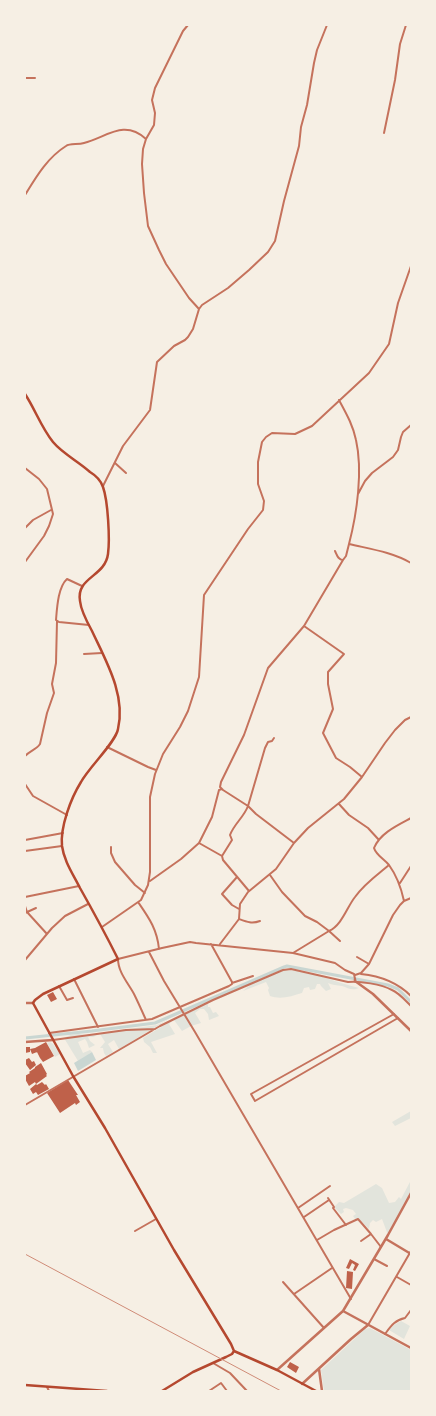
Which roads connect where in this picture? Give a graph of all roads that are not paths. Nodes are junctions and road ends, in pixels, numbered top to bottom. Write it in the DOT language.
graph roads {
  1 [pos="188,25"];
  2 [pos="327,25"];
  3 [pos="406,25"];
  4 [pos="25,78"];
  5 [pos="36,78"];
  6 [pos="384,133"];
  7 [pos="146,139"];
  8 [pos="25,195"];
  9 [pos="411,266"];
  10 [pos="199,310"];
  11 [pos="25,394"];
  12 [pos="339,400"];
  13 [pos="411,424"];
  14 [pos="114,463"];
  15 [pos="25,468"];
  16 [pos="126,473"];
  17 [pos="103,487"];
  18 [pos="357,495"];
  19 [pos="51,510"];
  20 [pos="25,528"];
  21 [pos="349,544"];
  22 [pos="335,551"];
  23 [pos="343,560"];
  24 [pos="25,562"];
  25 [pos="411,563"];
  26 [pos="82,586"];
  27 [pos="57,621"];
  28 [pos="89,625"];
  29 [pos="304,626"];
  30 [pos="102,653"];
  31 [pos="84,654"];
  32 [pos="411,717"];
  33 [pos="274,738"];
  34 [pos="107,747"];
  35 [pos="25,756"];
  36 [pos="156,770"];
  37 [pos="362,777"];
  38 [pos="25,784"];
  39 [pos="222,789"];
  40 [pos="338,804"];
  41 [pos="248,806"];
  42 [pos="67,815"];
  43 [pos="411,818"];
  44 [pos="63,833"];
  45 [pos="25,840"];
  46 [pos="379,840"];
  47 [pos="199,843"];
  48 [pos="294,843"];
  49 [pos="62,846"];
  50 [pos="111,847"];
  51 [pos="25,851"];
  52 [pos="222,856"];
  53 [pos="389,865"];
  54 [pos="411,866"];
  55 [pos="270,875"];
  56 [pos="237,877"];
  57 [pos="150,881"];
  58 [pos="400,884"];
  59 [pos="79,886"];
  60 [pos="249,891"];
  61 [pos="145,893"];
  62 [pos="25,897"];
  63 [pos="411,898"];
  64 [pos="404,900"];
  65 [pos="138,902"];
  66 [pos="88,904"];
  67 [pos="25,906"];
  68 [pos="36,908"];
  69 [pos="240,910"];
  70 [pos="26,912"];
  71 [pos="239,919"];
  72 [pos="260,921"];
  73 [pos="101,928"];
  74 [pos="329,931"];
  75 [pos="47,934"];
  76 [pos="340,941"];
  77 [pos="211,944"];
  78 [pos="220,944"];
  79 [pos="159,949"];
  80 [pos="149,952"];
  81 [pos="293,953"];
  82 [pos="357,957"];
  83 [pos="118,959"];
  84 [pos="25,960"];
  85 [pos="369,964"];
  86 [pos="360,974"];
  87 [pos="355,975"];
  88 [pos="253,976"];
  89 [pos="74,979"];
  90 [pos="355,980"];
  91 [pos="232,983"];
  92 [pos="59,986"];
  93 [pos="411,996"];
  94 [pos="73,998"];
  95 [pos="25,1003"];
  96 [pos="33,1003"];
  97 [pos="411,1006"];
  98 [pos="180,1008"];
  99 [pos="183,1013"];
  100 [pos="394,1014"];
  101 [pos="398,1018"];
  102 [pos="146,1020"];
  103 [pos="98,1027"];
  104 [pos="92,1029"];
  105 [pos="155,1029"];
  106 [pos="411,1031"];
  107 [pos="49,1033"];
  108 [pos="92,1034"];
  109 [pos="52,1039"];
  110 [pos="25,1042"];
  111 [pos="291,1072"];
  112 [pos="73,1076"];
  113 [pos="295,1078"];
  114 [pos="25,1105"];
  115 [pos="330,1186"];
  116 [pos="411,1193"];
  117 [pos="298,1208"];
  118 [pos="304,1217"];
  119 [pos="156,1219"];
  120 [pos="346,1225"];
  121 [pos="135,1231"];
  122 [pos="371,1234"];
  123 [pos="386,1239"];
  124 [pos="317,1240"];
  125 [pos="361,1241"];
  126 [pos="381,1247"];
  127 [pos="410,1253"];
  128 [pos="374,1259"];
  129 [pos="387,1266"];
  130 [pos="332,1268"];
  131 [pos="397,1277"];
  132 [pos="283,1282"];
  133 [pos="411,1284"];
  134 [pos="294,1294"];
  135 [pos="351,1299"];
  136 [pos="411,1310"];
  137 [pos="344,1311"];
  138 [pos="368,1325"];
  139 [pos="324,1328"];
  140 [pos="385,1334"];
  141 [pos="411,1348"];
  142 [pos="234,1351"];
  143 [pos="212,1363"];
  144 [pos="319,1368"];
  145 [pos="277,1370"];
  146 [pos="302,1384"];
  147 [pos="25,1385"];
  148 [pos="47,1387"];
  149 [pos="84,1390"];
  150 [pos="49,1391"];
  151 [pos="107,1391"];
  152 [pos="162,1391"];
  153 [pos="209,1391"];
  154 [pos="227,1391"];
  155 [pos="246,1391"];
  156 [pos="316,1391"];
  157 [pos="322,1391"];
  1 -- 7 [label="street"];
  2 -- 10 [label="street"];
  3 -- 6 [label="street"];
  4 -- 5 [label="street"];
  7 -- 8 [label="street"];
  7 -- 10 [label="street"];
  9 -- 12 [label="street"];
  10 -- 14 [label="street"];
  11 -- 17 [label="main road"];
  12 -- 18 [label="street"];
  12 -- 36 [label="street"];
  13 -- 18 [label="street"];
  14 -- 16 [label="street"];
  14 -- 17 [label="street"];
  15 -- 19 [label="street"];
  17 -- 26 [label="main road"];
  18 -- 21 [label="street"];
  19 -- 20 [label="street"];
  19 -- 24 [label="street"];
  21 -- 23 [label="street"];
  21 -- 25 [label="street"];
  22 -- 23 [label="street"];
  23 -- 29 [label="street"];
  26 -- 27 [label="street"];
  26 -- 28 [label="main road"];
  27 -- 28 [label="street"];
  27 -- 35 [label="street"];
  28 -- 30 [label="main road"];
  29 -- 37 [label="street"];
  29 -- 39 [label="street"];
  30 -- 31 [label="street"];
  30 -- 34 [label="main road"];
  32 -- 37 [label="street"];
  33 -- 41 [label="street"];
  34 -- 36 [label="street"];
  34 -- 42 [label="main road"];
  36 -- 57 [label="street"];
  37 -- 40 [label="street"];
  38 -- 42 [label="street"];
  39 -- 41 [label="street"];
  39 -- 47 [label="street"];
  40 -- 46 [label="street"];
  40 -- 48 [label="street"];
  41 -- 48 [label="street"];
  41 -- 52 [label="street"];
  42 -- 44 [label="main road"];
  43 -- 46 [label="street"];
  44 -- 45 [label="street"];
  44 -- 49 [label="main road"];
  46 -- 53 [label="street"];
  47 -- 52 [label="street"];
  47 -- 57 [label="street"];
  48 -- 55 [label="street"];
  49 -- 51 [label="street"];
  49 -- 59 [label="main road"];
  50 -- 61 [label="street"];
  52 -- 56 [label="street"];
  53 -- 58 [label="street"];
  53 -- 74 [label="street"];
  54 -- 58 [label="street"];
  55 -- 60 [label="street"];
  55 -- 74 [label="street"];
  56 -- 60 [label="street"];
  56 -- 69 [label="street"];
  57 -- 61 [label="street"];
  58 -- 64 [label="street"];
  59 -- 62 [label="street"];
  59 -- 66 [label="main road"];
  60 -- 69 [label="street"];
  61 -- 65 [label="street"];
  63 -- 64 [label="street"];
  64 -- 85 [label="street"];
  65 -- 73 [label="street"];
  65 -- 79 [label="street"];
  66 -- 73 [label="main road"];
  66 -- 75 [label="street"];
  67 -- 70 [label="street"];
  68 -- 70 [label="street"];
  69 -- 71 [label="street"];
  70 -- 75 [label="street"];
  71 -- 72 [label="street"];
  71 -- 78 [label="street"];
  73 -- 83 [label="main road"];
  74 -- 76 [label="street"];
  74 -- 81 [label="street"];
  75 -- 84 [label="street"];
  77 -- 78 [label="street"];
  77 -- 79 [label="street"];
  77 -- 91 [label="street"];
  78 -- 81 [label="street"];
  79 -- 80 [label="street"];
  80 -- 83 [label="street"];
  80 -- 98 [label="street"];
  81 -- 87 [label="street"];
  82 -- 85 [label="street"];
  83 -- 89 [label="main road"];
  83 -- 102 [label="street"];
  85 -- 86 [label="street"];
  86 -- 87 [label="street"];
  86 -- 93 [label="street"];
  87 -- 90 [label="street"];
  88 -- 91 [label="street"];
  89 -- 92 [label="main road"];
  89 -- 103 [label="street"];
  90 -- 97 [label="street"];
  90 -- 99 [label="street"];
  90 -- 100 [label="street"];
  91 -- 98 [label="street"];
  92 -- 94 [label="street"];
  92 -- 96 [label="main road"];
  95 -- 96 [label="street"];
  96 -- 107 [label="main road"];
  98 -- 99 [label="street"];
  98 -- 102 [label="street"];
  99 -- 105 [label="street"];
  99 -- 117 [label="street"];
  100 -- 101 [label="street"];
  100 -- 111 [label="street"];
  101 -- 106 [label="street"];
  101 -- 113 [label="street"];
  102 -- 103 [label="street"];
  103 -- 104 [label="street"];
  104 -- 107 [label="street"];
  104 -- 108 [label="street"];
  105 -- 108 [label="street"];
  105 -- 112 [label="street"];
  107 -- 109 [label="main road"];
  108 -- 109 [label="street"];
  109 -- 110 [label="street"];
  109 -- 112 [label="main road"];
  111 -- 113 [label="street"];
  111 -- 113 [label="street"];
  112 -- 114 [label="street"];
  112 -- 119 [label="main road"];
  115 -- 117 [label="street"];
  116 -- 123 [label="street"];
  117 -- 118 [label="street"];
  118 -- 120 [label="street"];
  118 -- 124 [label="street"];
  119 -- 121 [label="street"];
  119 -- 142 [label="main road"];
  120 -- 122 [label="street"];
  120 -- 124 [label="street"];
  122 -- 125 [label="street"];
  122 -- 126 [label="street"];
  123 -- 126 [label="street"];
  123 -- 127 [label="street"];
  124 -- 130 [label="street"];
  126 -- 128 [label="street"];
  127 -- 131 [label="street"];
  128 -- 129 [label="street"];
  128 -- 135 [label="street"];
  130 -- 134 [label="street"];
  130 -- 135 [label="street"];
  131 -- 133 [label="street"];
  131 -- 138 [label="street"];
  132 -- 134 [label="street"];
  134 -- 139 [label="street"];
  135 -- 137 [label="street"];
  136 -- 140 [label="street"];
  137 -- 138 [label="street"];
  137 -- 139 [label="street"];
  138 -- 140 [label="street"];
  138 -- 144 [label="street"];
  139 -- 145 [label="street"];
  140 -- 141 [label="street"];
  142 -- 143 [label="main road"];
  142 -- 145 [label="main road"];
  143 -- 152 [label="main road"];
  143 -- 155 [label="street"];
  144 -- 146 [label="street"];
  144 -- 157 [label="street"];
  145 -- 146 [label="main road"];
  146 -- 156 [label="main road"];
  147 -- 148 [label="main road"];
  148 -- 149 [label="main road"];
  148 -- 150 [label="street"];
  149 -- 151 [label="main road"];
  153 -- 154 [label="street"];
}
